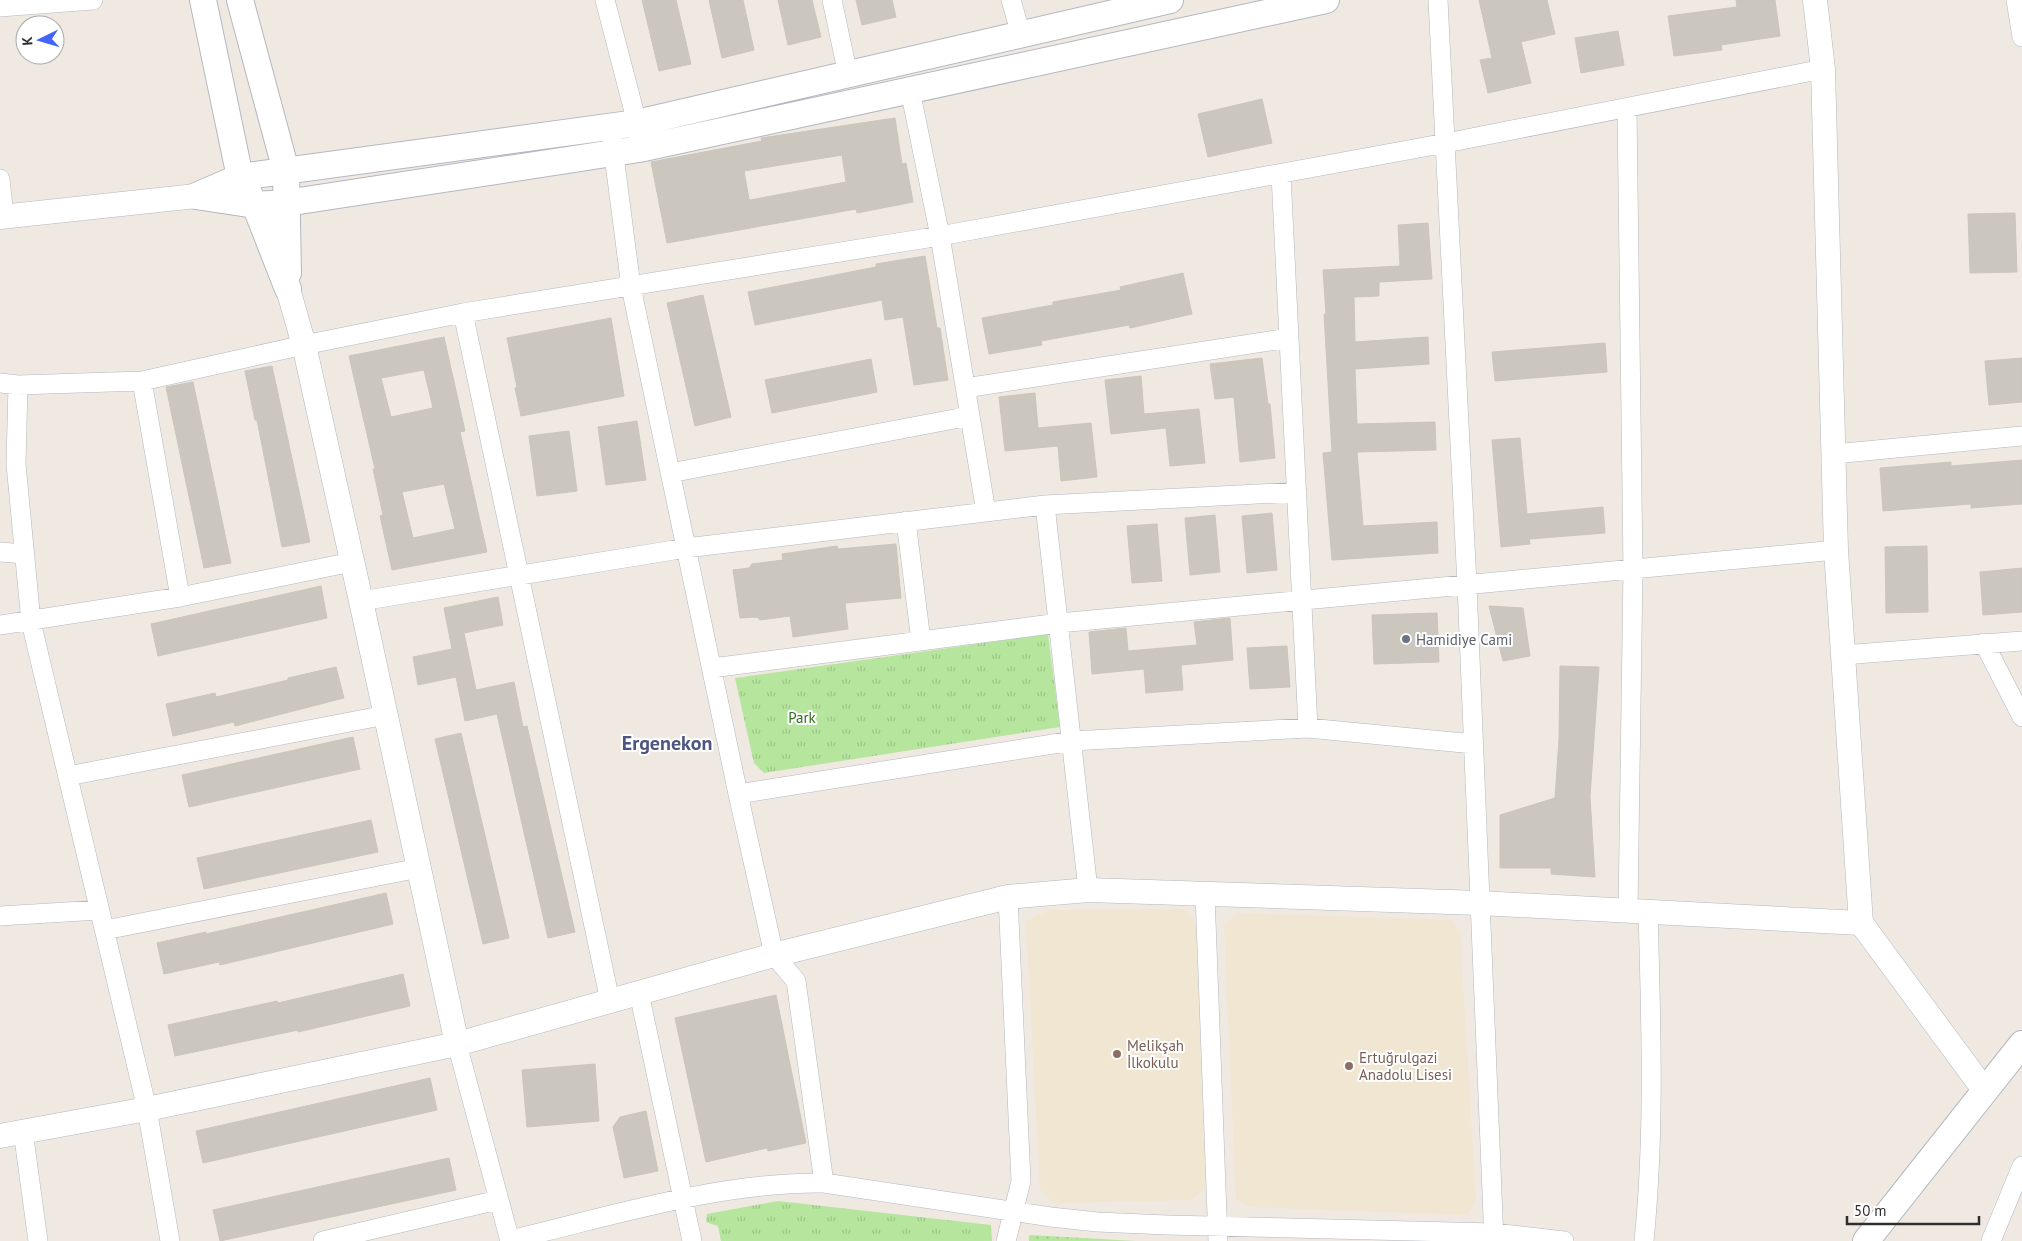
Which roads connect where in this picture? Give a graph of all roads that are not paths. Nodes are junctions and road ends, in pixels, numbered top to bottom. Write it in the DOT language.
graph roads {
  1 [pos="93,0"];
  2 [pos="203,0"];
  3 [pos="240,0"];
  4 [pos="604,0"];
  5 [pos="832,0"];
  6 [pos="1011,0"];
  7 [pos="1170,0"];
  8 [pos="1326,0"];
  9 [pos="1438,0"];
  10 [pos="1815,0"];
  11 [pos="2016,0"];
  12 [pos="0,7"];
  13 [pos="1021,34"];
  14 [pos="2022,37"];
  15 [pos="1823,69"];
  16 [pos="848,75"];
  17 [pos="910,90"];
  18 [pos="1627,108"];
  19 [pos="610,128"];
  20 [pos="638,136"];
  21 [pos="1446,143"];
  22 [pos="613,153"];
  23 [pos="286,171"];
  24 [pos="1281,174"];
  25 [pos="240,177"];
  26 [pos="0,179"];
  27 [pos="196,196"];
  28 [pos="286,203"];
  29 [pos="255,205"];
  30 [pos="2,217"];
  31 [pos="940,236"];
  32 [pos="631,287"];
  33 [pos="288,289"];
  34 [pos="463,313"];
  35 [pos="1289,338"];
  36 [pos="304,345"];
  37 [pos="142,381"];
  38 [pos="9,384"];
  39 [pos="965,388"];
  40 [pos="970,416"];
  41 [pos="2022,436"];
  42 [pos="1834,454"];
  43 [pos="670,473"];
  44 [pos="1297,492"];
  45 [pos="1045,505"];
  46 [pos="986,512"];
  47 [pos="906,522"];
  48 [pos="686,548"];
  49 [pos="1836,550"];
  50 [pos="0,552"];
  51 [pos="24,554"];
  52 [pos="352,562"];
  53 [pos="1633,569"];
  54 [pos="518,576"];
  55 [pos="1467,585"];
  56 [pos="180,597"];
  57 [pos="1301,600"];
  58 [pos="361,601"];
  59 [pos="31,622"];
  60 [pos="1059,623"];
  61 [pos="0,625"];
  62 [pos="2022,640"];
  63 [pos="921,641"];
  64 [pos="1984,643"];
  65 [pos="1843,655"];
  66 [pos="712,668"];
  67 [pos="386,715"];
  68 [pos="2022,717"];
  69 [pos="1308,728"];
  70 [pos="1072,741"];
  71 [pos="1474,744"];
  72 [pos="68,776"];
  73 [pos="738,794"];
  74 [pos="420,868"];
  75 [pos="1088,890"];
  76 [pos="1205,894"];
  77 [pos="1008,897"];
  78 [pos="1480,903"];
  79 [pos="99,910"];
  80 [pos="1638,911"];
  81 [pos="0,916"];
  82 [pos="1861,923"];
  83 [pos="105,930"];
  84 [pos="774,955"];
  85 [pos="639,993"];
  86 [pos="610,1001"];
  87 [pos="457,1044"];
  88 [pos="2018,1056"];
  89 [pos="1985,1091"];
  90 [pos="147,1109"];
  91 [pos="11,1134"];
  92 [pos="2022,1166"];
  93 [pos="824,1183"];
  94 [pos="682,1199"];
  95 [pos="498,1200"];
  96 [pos="1014,1211"];
  97 [pos="1217,1234"];
  98 [pos="1494,1237"];
  99 [pos="38,1241"];
  100 [pos="170,1241"];
  101 [pos="323,1241"];
  102 [pos="510,1241"];
  103 [pos="692,1241"];
  104 [pos="1006,1241"];
  105 [pos="1564,1241"];
  106 [pos="1644,1241"];
  107 [pos="1866,1241"];
  108 [pos="1991,1241"];
  1 -- 12 [label="street"];
  2 -- 25 [label="main road"];
  3 -- 23 [label="main road"];
  4 -- 20 [label="street"];
  5 -- 16 [label="street"];
  6 -- 13 [label="street"];
  7 -- 13 [label="main road"];
  8 -- 17 [label="main road"];
  9 -- 21 [label="street"];
  10 -- 15 [label="street"];
  11 -- 14 [label="street"];
  13 -- 16 [label="main road"];
  15 -- 18 [label="street"];
  15 -- 42 [label="street"];
  16 -- 20 [label="main road"];
  17 -- 20 [label="main road"];
  17 -- 31 [label="street"];
  18 -- 21 [label="street"];
  18 -- 53 [label="street"];
  19 -- 20 [label="main road"];
  19 -- 22 [label="street"];
  19 -- 23 [label="main road"];
  20 -- 22 [label="main road"];
  21 -- 24 [label="street"];
  21 -- 55 [label="street"];
  22 -- 28 [label="main road"];
  22 -- 32 [label="street"];
  23 -- 25 [label="main road"];
  23 -- 28 [label="main road"];
  24 -- 31 [label="street"];
  24 -- 35 [label="street"];
  25 -- 27 [label="main road"];
  25 -- 29 [label="main road"];
  26 -- 30 [label="street"];
  27 -- 29 [label="main road"];
  27 -- 30 [label="street"];
  28 -- 29 [label="main road"];
  28 -- 33 [label="main road"];
  29 -- 33 [label="main road"];
  31 -- 32 [label="street"];
  31 -- 39 [label="street"];
  32 -- 34 [label="street"];
  32 -- 43 [label="street"];
  33 -- 36 [label="street"];
  34 -- 36 [label="street"];
  34 -- 54 [label="street"];
  35 -- 39 [label="street"];
  35 -- 44 [label="street"];
  36 -- 37 [label="street"];
  36 -- 52 [label="street"];
  37 -- 38 [label="street"];
  37 -- 56 [label="street"];
  38 -- 51 [label="street"];
  39 -- 40 [label="street"];
  40 -- 43 [label="street"];
  40 -- 46 [label="street"];
  41 -- 42 [label="street"];
  42 -- 49 [label="street"];
  43 -- 48 [label="street"];
  44 -- 45 [label="street"];
  44 -- 57 [label="street"];
  45 -- 46 [label="street"];
  45 -- 60 [label="street"];
  46 -- 47 [label="street"];
  47 -- 48 [label="street"];
  47 -- 63 [label="street"];
  48 -- 54 [label="street"];
  48 -- 66 [label="street"];
  49 -- 53 [label="street"];
  49 -- 65 [label="street"];
  50 -- 51 [label="street"];
  51 -- 59 [label="street"];
  52 -- 56 [label="street"];
  52 -- 58 [label="street"];
  53 -- 55 [label="street"];
  53 -- 80 [label="street"];
  54 -- 58 [label="street"];
  54 -- 86 [label="street"];
  55 -- 57 [label="street"];
  55 -- 71 [label="street"];
  56 -- 59 [label="street"];
  57 -- 60 [label="street"];
  57 -- 69 [label="street"];
  58 -- 67 [label="street"];
  59 -- 61 [label="street"];
  59 -- 72 [label="street"];
  60 -- 63 [label="street"];
  60 -- 70 [label="street"];
  62 -- 64 [label="street"];
  63 -- 66 [label="street"];
  64 -- 65 [label="street"];
  64 -- 68 [label="street"];
  65 -- 82 [label="street"];
  66 -- 73 [label="street"];
  67 -- 72 [label="street"];
  67 -- 74 [label="street"];
  69 -- 70 [label="street"];
  69 -- 71 [label="street"];
  70 -- 73 [label="street"];
  70 -- 75 [label="street"];
  71 -- 78 [label="street"];
  72 -- 79 [label="street"];
  73 -- 84 [label="street"];
  74 -- 83 [label="street"];
  74 -- 87 [label="street"];
  75 -- 76 [label="street"];
  75 -- 77 [label="street"];
  76 -- 78 [label="street"];
  76 -- 97 [label="street"];
  77 -- 84 [label="street"];
  77 -- 96 [label="street"];
  78 -- 80 [label="street"];
  78 -- 98 [label="street"];
  79 -- 81 [label="street"];
  79 -- 83 [label="street"];
  80 -- 82 [label="street"];
  80 -- 106 [label="street"];
  82 -- 89 [label="street"];
  83 -- 90 [label="street"];
  84 -- 85 [label="street"];
  84 -- 93 [label="street"];
  85 -- 86 [label="street"];
  85 -- 94 [label="street"];
  86 -- 87 [label="street"];
  87 -- 90 [label="street"];
  87 -- 95 [label="street"];
  88 -- 89 [label="main road"];
  89 -- 107 [label="main road"];
  90 -- 91 [label="street"];
  90 -- 100 [label="street"];
  91 -- 99 [label="street"];
  92 -- 108 [label="street"];
  93 -- 94 [label="street"];
  93 -- 96 [label="street"];
  94 -- 102 [label="street"];
  94 -- 103 [label="street"];
  95 -- 101 [label="street"];
  95 -- 102 [label="street"];
  96 -- 97 [label="street"];
  96 -- 104 [label="street"];
  97 -- 98 [label="street"];
  98 -- 105 [label="street"];
}
